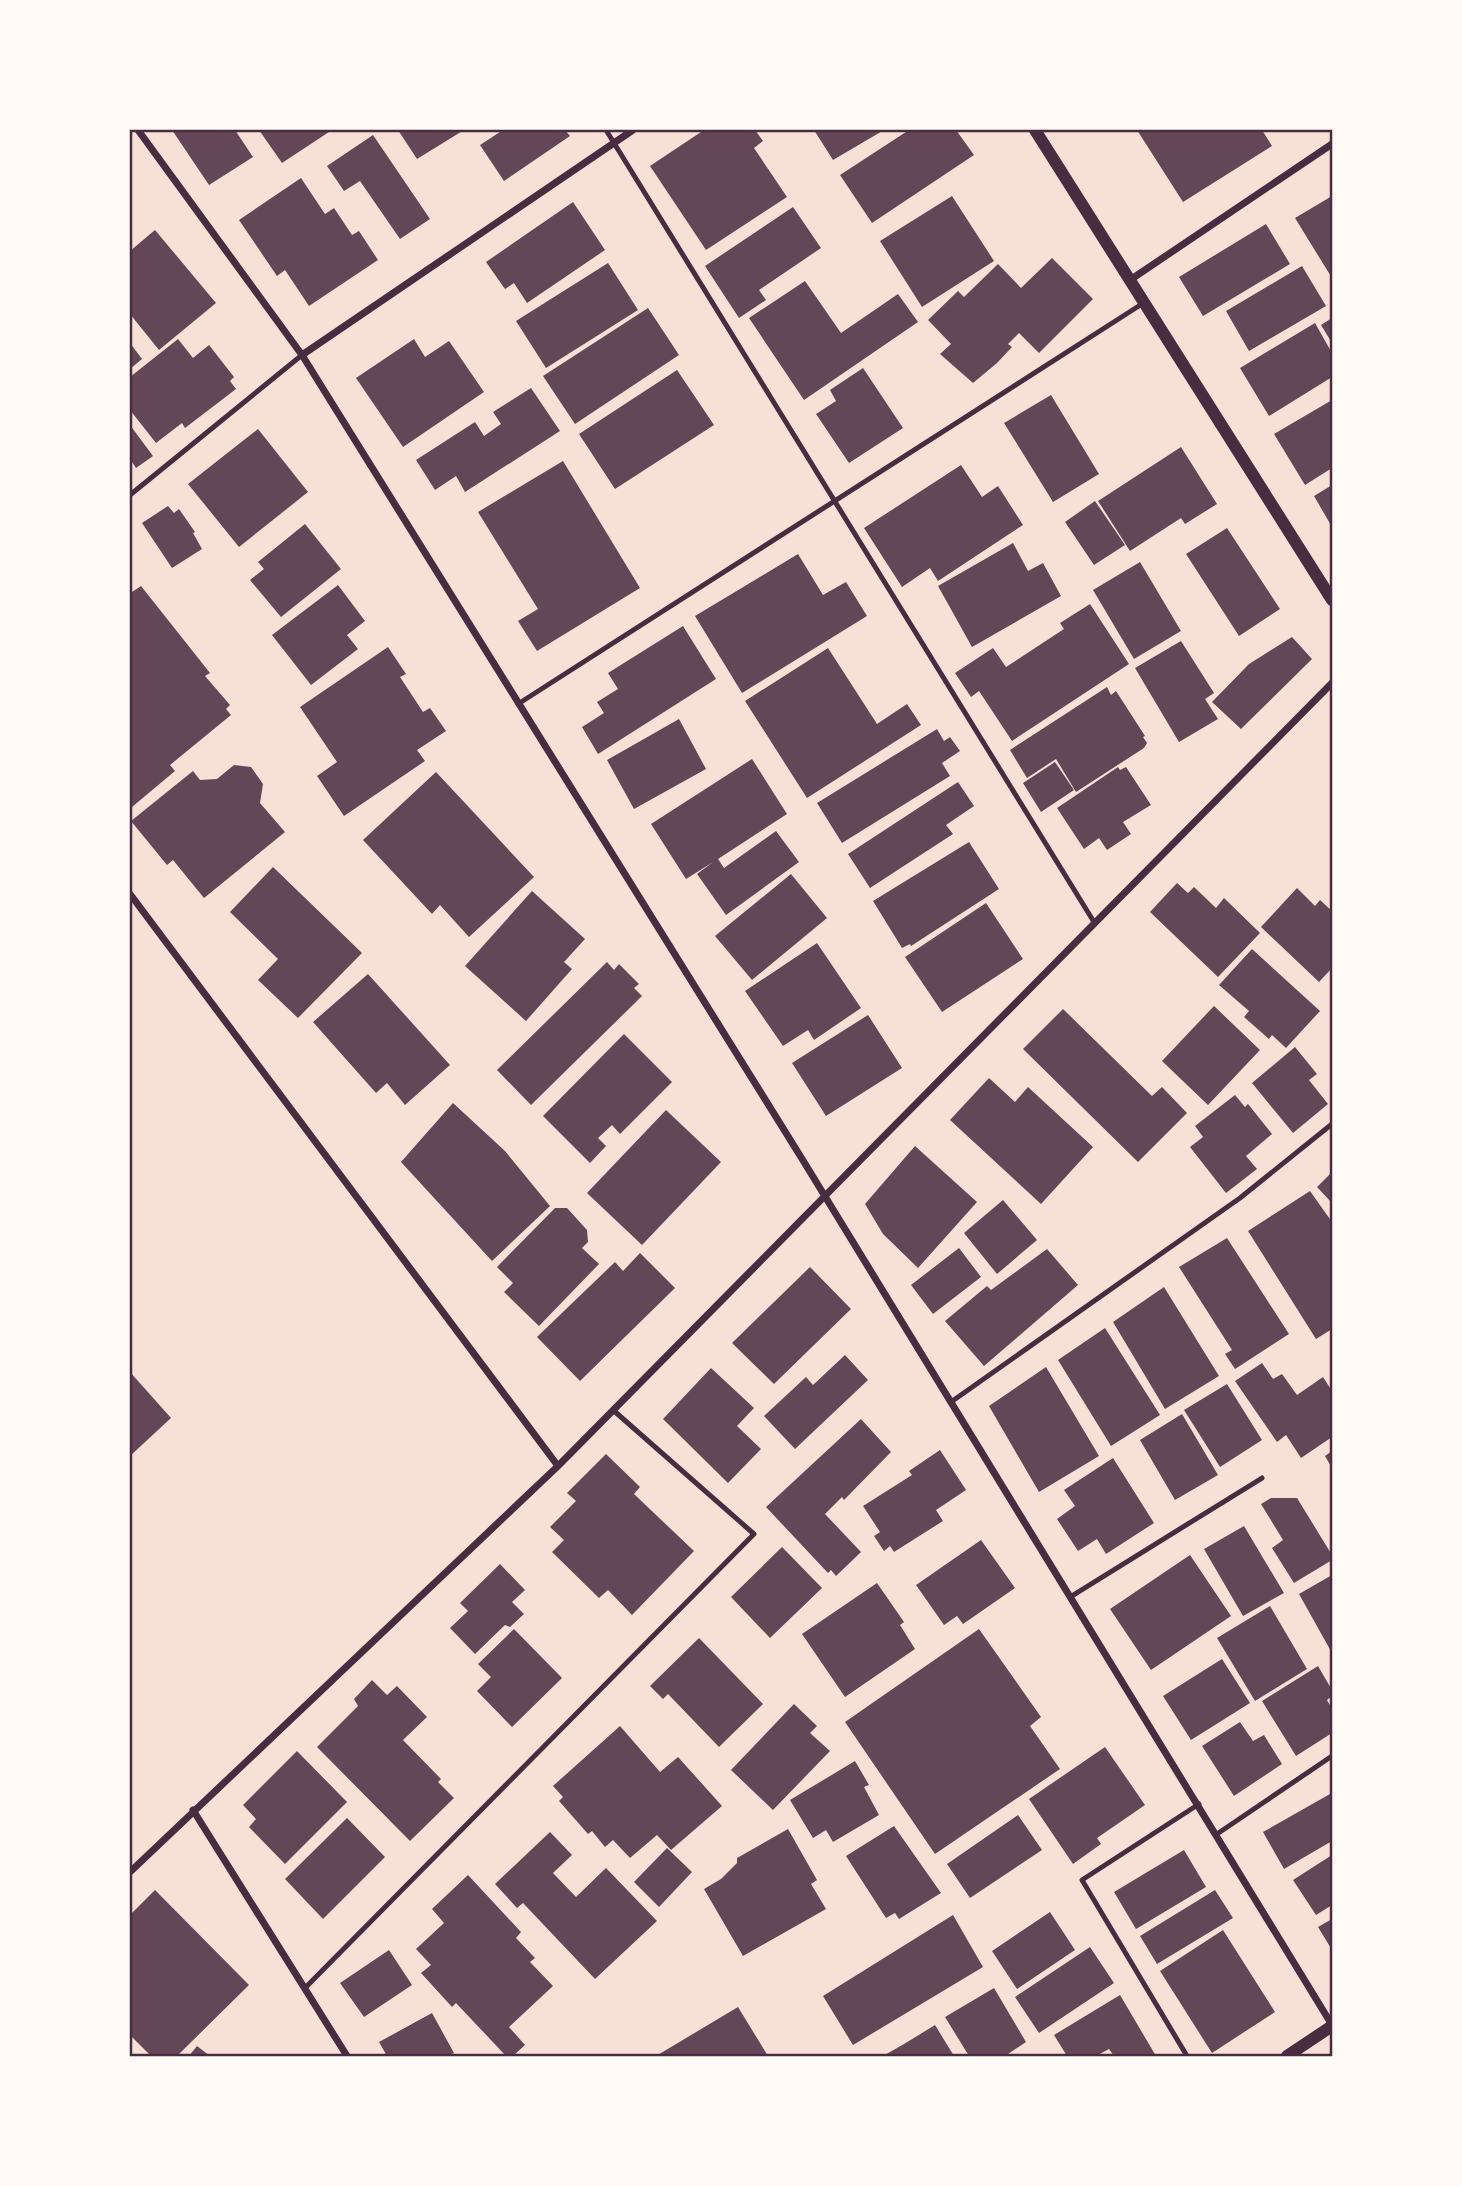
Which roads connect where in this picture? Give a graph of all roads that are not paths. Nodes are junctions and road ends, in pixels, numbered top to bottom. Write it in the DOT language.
graph roads {
  1 [pos="138,130"];
  2 [pos="606,130"];
  3 [pos="633,130"];
  4 [pos="1035,130"];
  5 [pos="613,142"];
  6 [pos="1332,144"];
  7 [pos="1130,280"];
  8 [pos="1145,302"];
  9 [pos="302,355"];
  10 [pos="130,495"];
  11 [pos="834,501"];
  12 [pos="1332,600"];
  13 [pos="1332,683"];
  14 [pos="518,704"];
  15 [pos="130,894"];
  16 [pos="1094,922"];
  17 [pos="1332,1124"];
  18 [pos="824,1195"];
  19 [pos="951,1402"];
  20 [pos="613,1410"];
  21 [pos="558,1466"];
  22 [pos="1262,1478"];
  23 [pos="1070,1597"];
  24 [pos="1332,1756"];
  25 [pos="1199,1804"];
  26 [pos="193,1810"];
  27 [pos="1217,1834"];
  28 [pos="130,1872"];
  29 [pos="305,1988"];
  30 [pos="1332,2026"];
  31 [pos="347,2056"];
  32 [pos="1187,2056"];
  33 [pos="1287,2056"];
  1 -- 9 [label="street"];
  2 -- 5 [label="lane"];
  3 -- 5 [label="street"];
  4 -- 7 [label="street"];
  5 -- 9 [label="street"];
  5 -- 11 [label="lane"];
  6 -- 7 [label="street"];
  7 -- 8 [label="street"];
  8 -- 11 [label="lane"];
  8 -- 12 [label="street"];
  9 -- 10 [label="lane"];
  9 -- 14 [label="street"];
  11 -- 14 [label="lane"];
  11 -- 16 [label="lane"];
  13 -- 16 [label="street"];
  14 -- 18 [label="street"];
  15 -- 21 [label="street"];
  16 -- 18 [label="street"];
  17 -- 19 [label="lane"];
  18 -- 19 [label="street"];
  18 -- 20 [label="street"];
  19 -- 23 [label="street"];
  20 -- 21 [label="street"];
  20 -- 29 [label="lane"];
  21 -- 26 [label="street"];
  22 -- 23 [label="lane"];
  23 -- 25 [label="street"];
  24 -- 27 [label="lane"];
  25 -- 27 [label="street"];
  25 -- 32 [label="lane"];
  26 -- 28 [label="street"];
  26 -- 29 [label="street"];
  27 -- 30 [label="street"];
  29 -- 31 [label="street"];
  30 -- 33 [label="street"];
}
